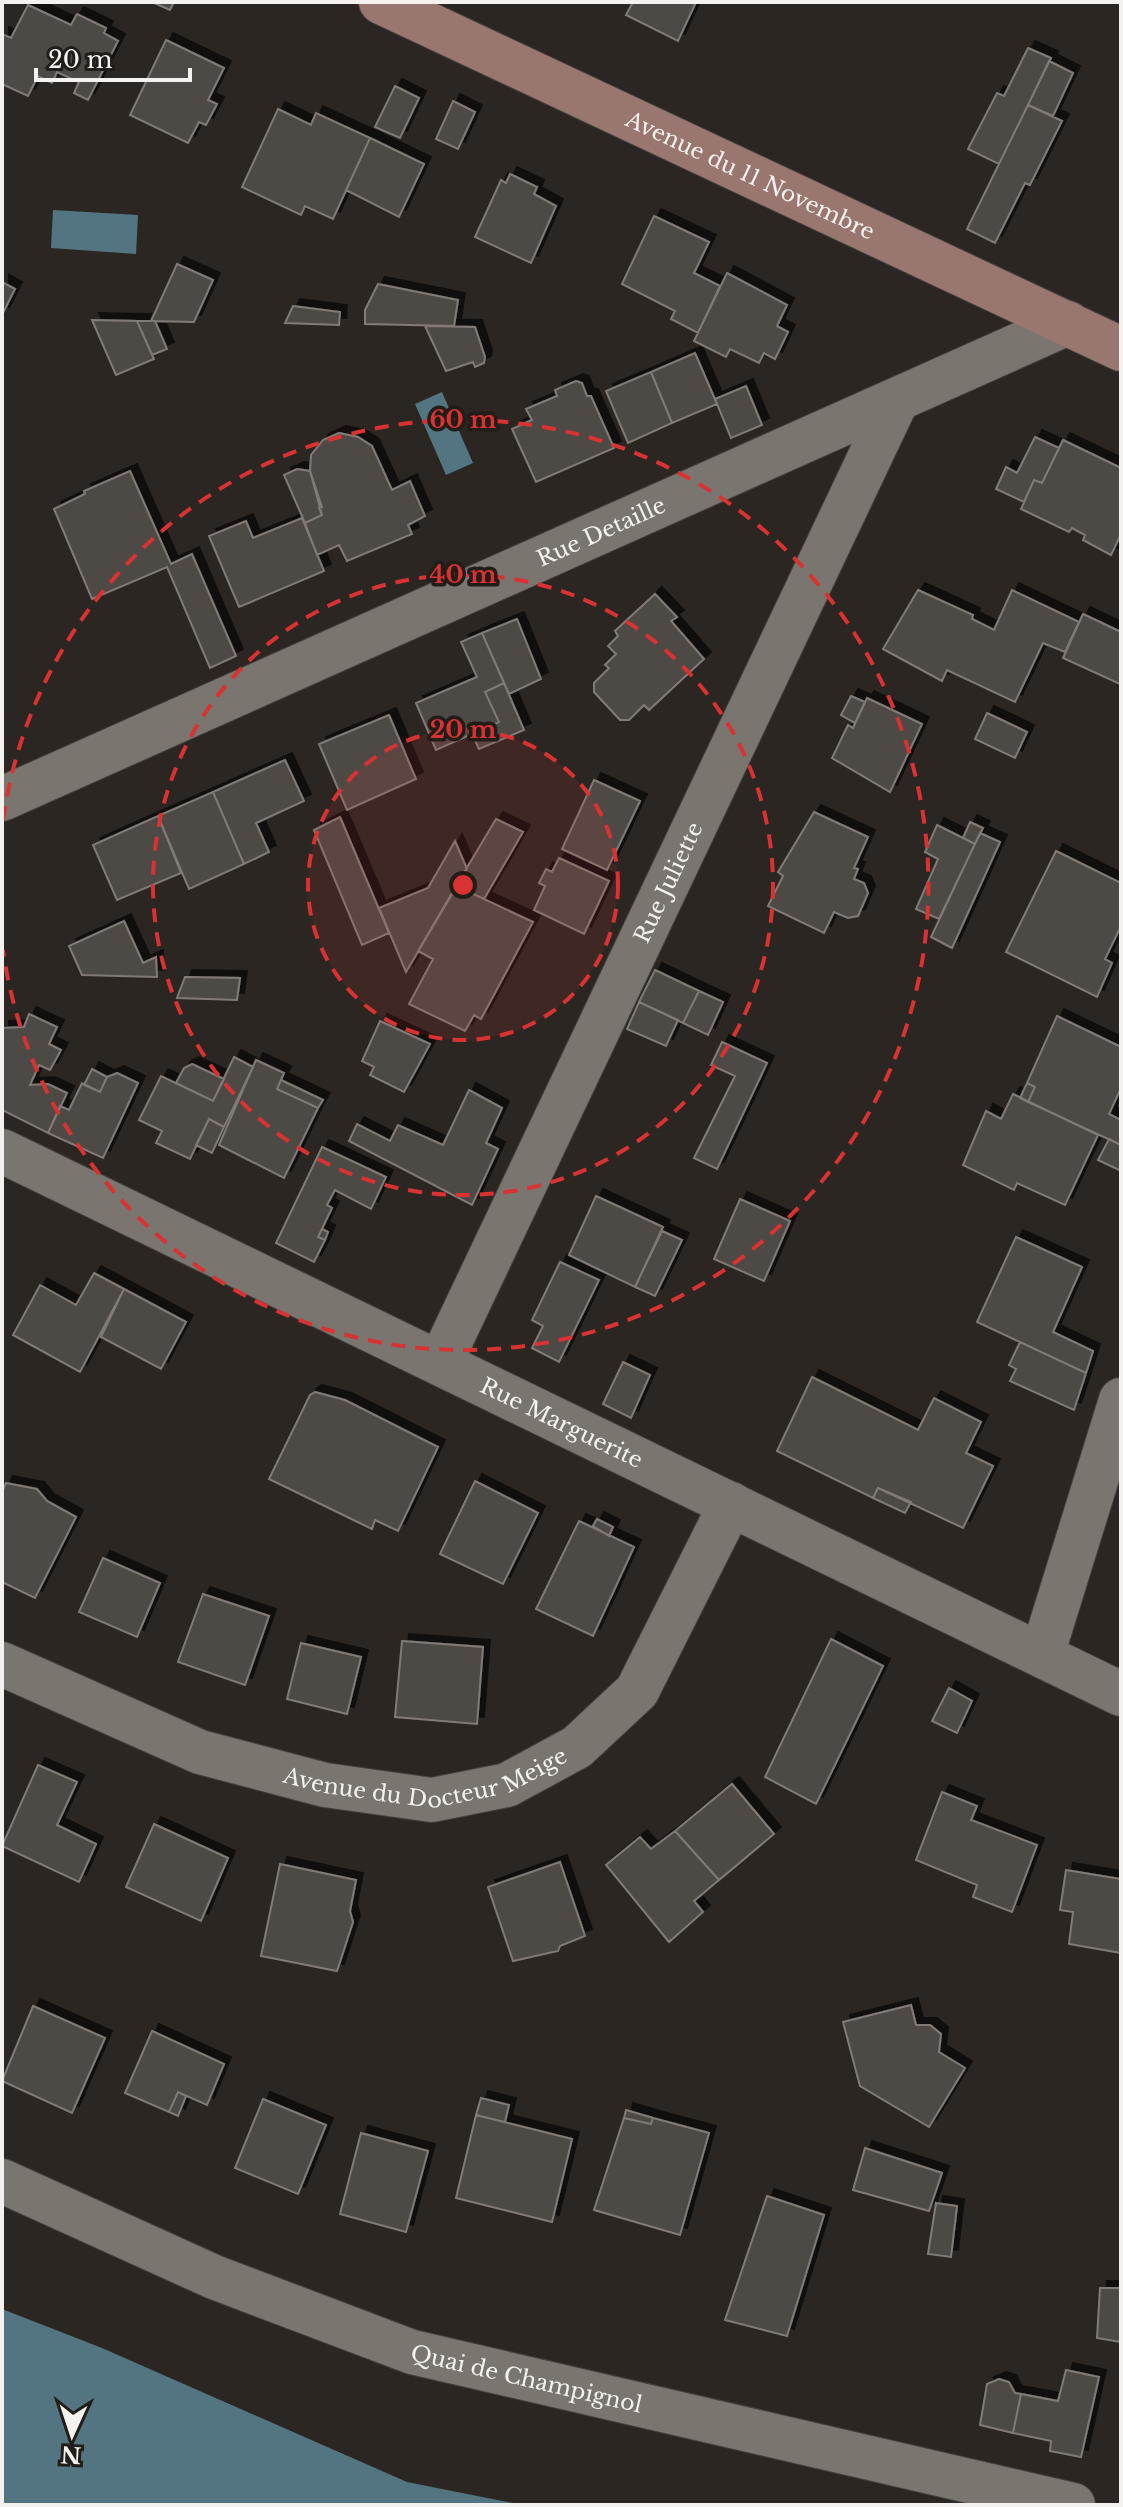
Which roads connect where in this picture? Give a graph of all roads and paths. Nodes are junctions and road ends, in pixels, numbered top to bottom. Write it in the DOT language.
graph roads {
  1 [pos="381,2"];
  2 [pos="1068,323"];
  3 [pos="1121,349"];
  4 [pos="896,402"];
  5 [pos="2,799"];
  6 [pos="2,1151"];
  7 [pos="440,1363"];
  8 [pos="1121,1400"];
  9 [pos="731,1504"];
  10 [pos="1042,1655"];
  11 [pos="2,1664"];
  12 [pos="1121,1694"];
  13 [pos="2,2181"];
  14 [pos="1073,2505"];
  1 -- 2 [label="street, Avenue du 11 Novembre"];
  2 -- 3 [label="street, Avenue du 11 Novembre"];
  2 -- 4 [label="street, Rue Detaille"];
  4 -- 5 [label="street, Rue Detaille"];
  4 -- 7 [label="street, Rue Juliette"];
  6 -- 7 [label="street, Rue Marguerite"];
  7 -- 9 [label="street, Rue Marguerite"];
  8 -- 10 [label="street"];
  9 -- 10 [label="street, Rue Marguerite"];
  9 -- 11 [label="street, Avenue du Docteur Meige"];
  10 -- 12 [label="street, Rue Marguerite"];
  13 -- 14 [label="street, Quai de Champignol"];
}
